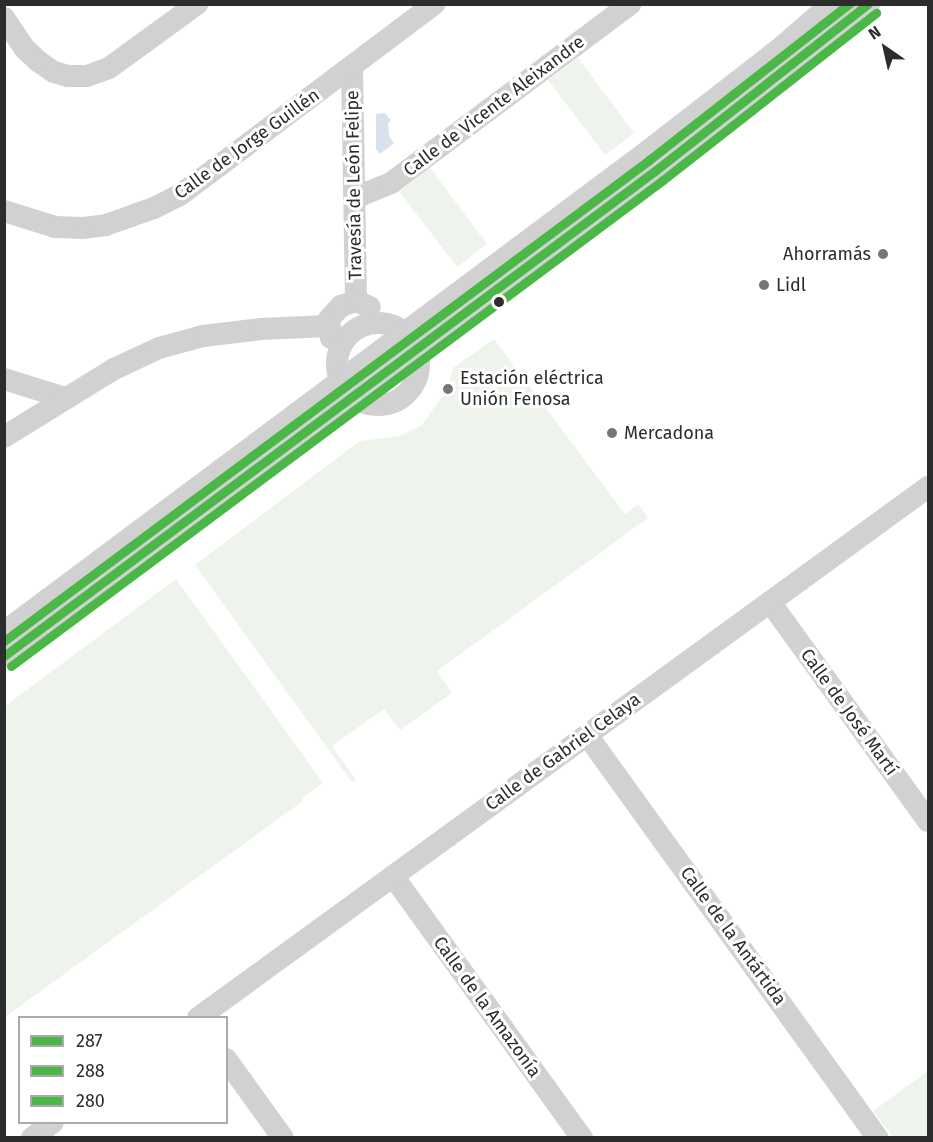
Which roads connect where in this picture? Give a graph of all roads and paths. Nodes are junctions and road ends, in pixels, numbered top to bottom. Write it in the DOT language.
graph roads {
  1 [pos="197,4"];
  2 [pos="434,4"];
  3 [pos="630,4"];
  4 [pos="831,4"];
  5 [pos="869,4"];
  6 [pos="4,18"];
  7 [pos="352,69"];
  8 [pos="354,198"];
  9 [pos="4,211"];
  10 [pos="356,301"];
  11 [pos="327,326"];
  12 [pos="402,335"];
  13 [pos="338,357"];
  14 [pos="4,379"];
  15 [pos="346,389"];
  16 [pos="65,398"];
  17 [pos="4,437"];
  18 [pos="928,488"];
  19 [pos="770,602"];
  20 [pos="4,632"];
  21 [pos="4,656"];
  22 [pos="587,735"];
  23 [pos="928,821"];
  24 [pos="393,876"];
  25 [pos="199,1016"];
  26 [pos="228,1062"];
  27 [pos="50,1124"];
  28 [pos="33,1137"];
  29 [pos="283,1137"];
  30 [pos="582,1137"];
  31 [pos="878,1137"];
  1 -- 6 [label="street"];
  2 -- 7 [label="street, Calle de Jorge Guillén"];
  3 -- 8 [label="street, Calle de Vicente Aleixandre"];
  4 -- 12 [label="street"];
  5 -- 12 [label="street"];
  7 -- 8 [label="street, Travesía de León Felipe"];
  7 -- 9 [label="street, Calle de Jorge Guillén"];
  8 -- 10 [label="street, Travesía de León Felipe"];
  10 -- 11 [label="street"];
  10 -- 12 [label="street"];
  11 -- 13 [label="street"];
  11 -- 16 [label="street"];
  12 -- 13 [label="street"];
  12 -- 15 [label="street"];
  12 -- 15 [label="street"];
  13 -- 15 [label="street"];
  14 -- 16 [label="street"];
  15 -- 20 [label="street"];
  15 -- 21 [label="street"];
  16 -- 17 [label="street"];
  18 -- 19 [label="street, Calle de Gabriel Celaya"];
  19 -- 22 [label="street, Calle de Gabriel Celaya"];
  19 -- 23 [label="street, Calle de José Martí"];
  22 -- 24 [label="street, Calle de Gabriel Celaya"];
  22 -- 31 [label="street, Calle de la Antártida"];
  24 -- 25 [label="street, Calle de Gabriel Celaya"];
  24 -- 30 [label="street, Calle de la Amazonía"];
  26 -- 29 [label="street"];
  27 -- 28 [label="street"];
}
